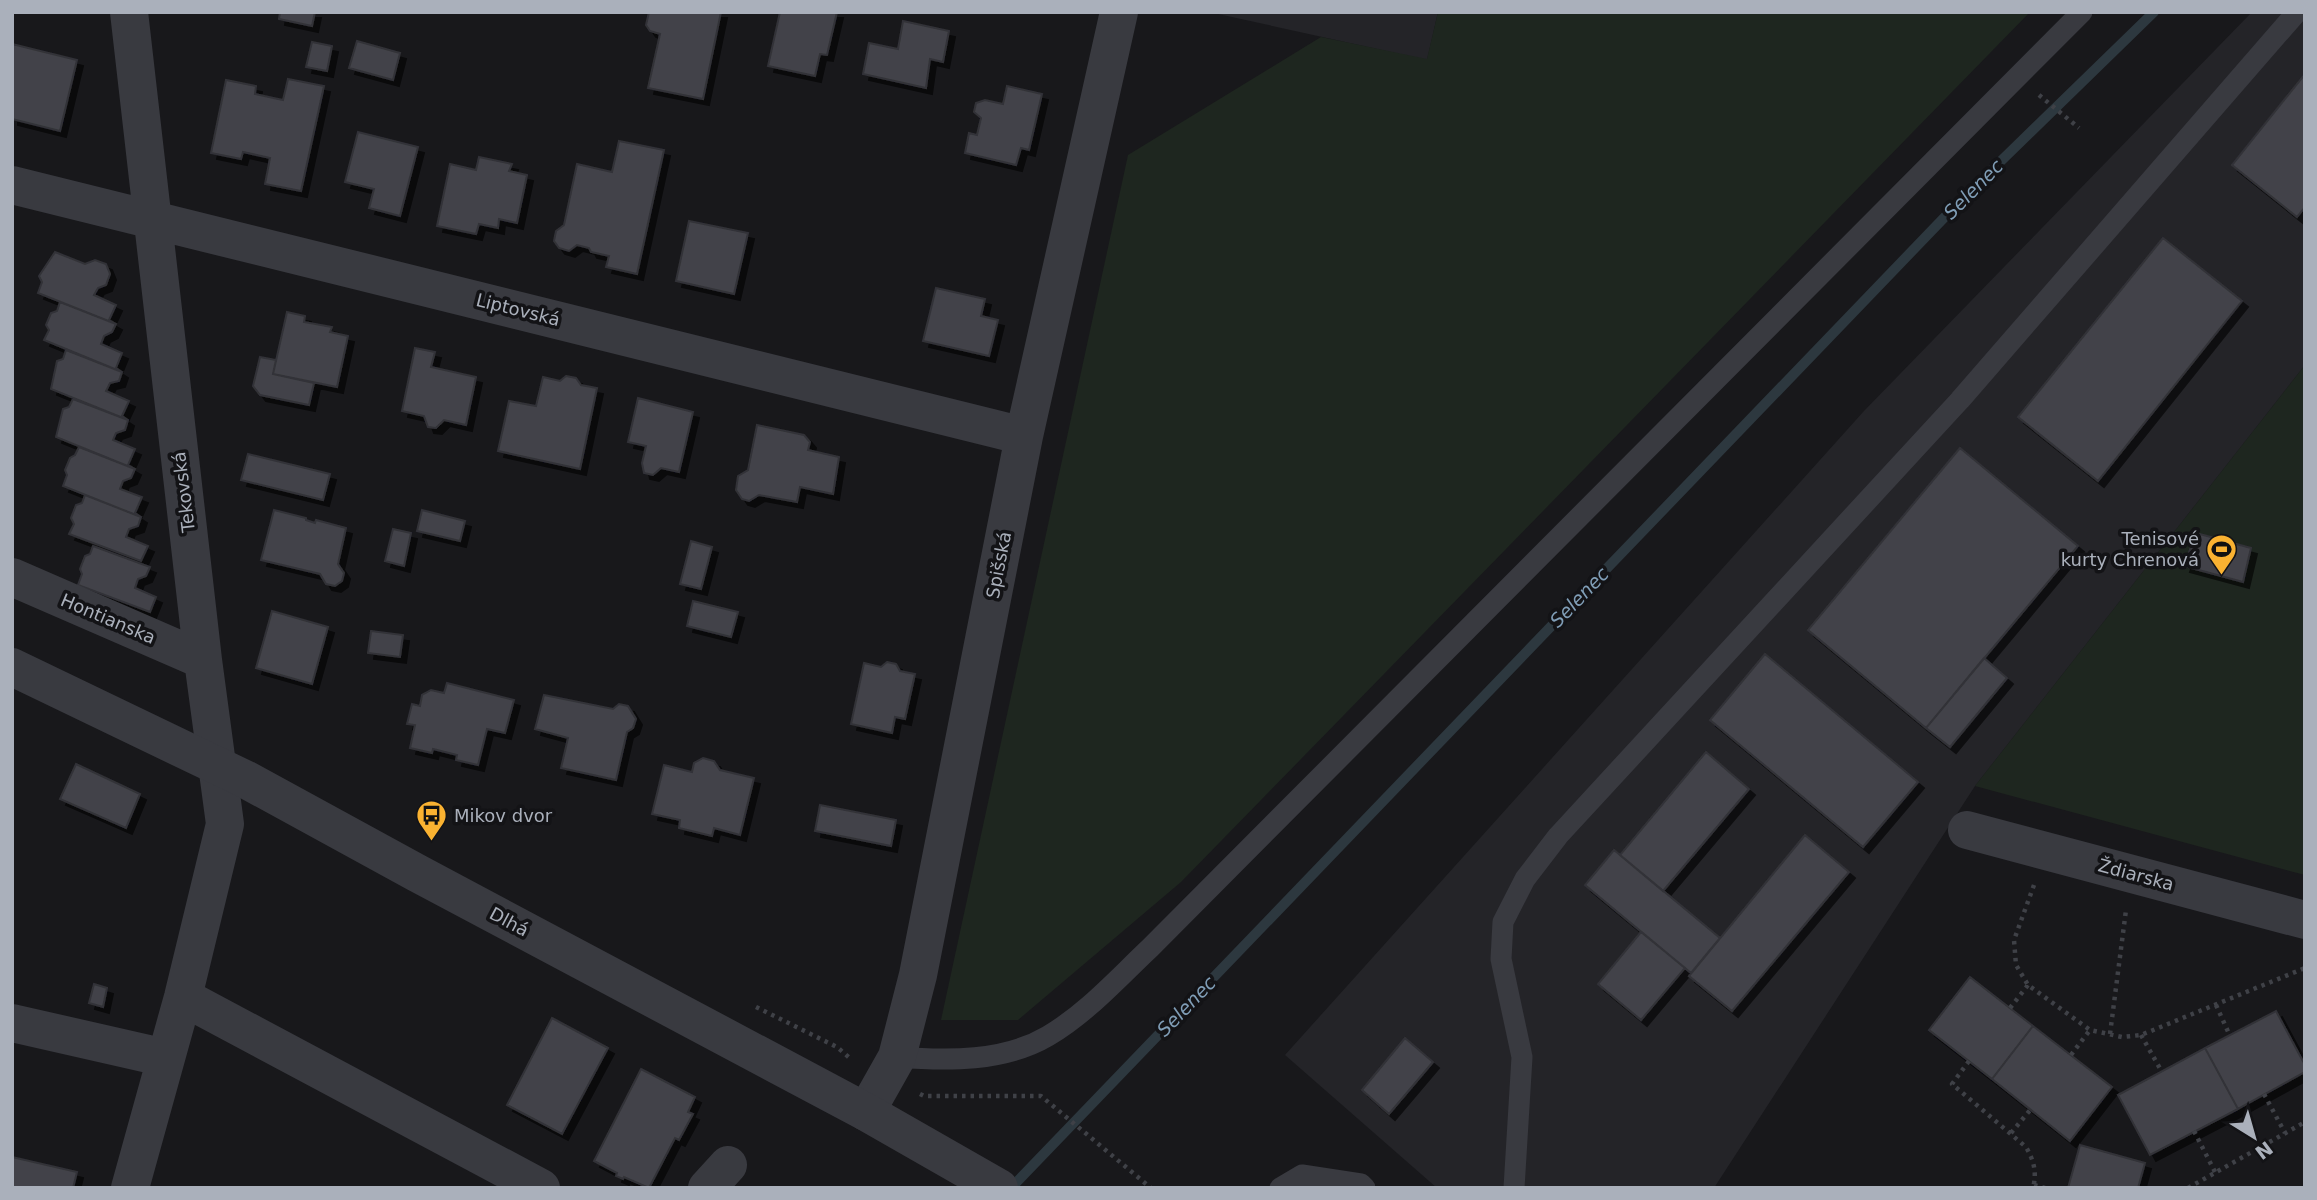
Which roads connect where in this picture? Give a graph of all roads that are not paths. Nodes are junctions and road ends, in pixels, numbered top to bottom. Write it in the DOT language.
graph roads {
  1 [pos="129,12"];
  2 [pos="2082,12"];
  3 [pos="2297,12"];
  4 [pos="1117,13"];
  5 [pos="12,185"];
  6 [pos="152,219"];
  7 [pos="1024,436"];
  8 [pos="12,578"];
  9 [pos="203,660"];
  10 [pos="12,667"];
  11 [pos="217,765"];
  12 [pos="1967,830"];
  13 [pos="2305,920"];
  14 [pos="183,997"];
  15 [pos="12,1023"];
  16 [pos="897,1057"];
  17 [pos="166,1058"];
  18 [pos="866,1112"];
  19 [pos="989,1182"];
  20 [pos="130,1188"];
  21 [pos="541,1188"];
  22 [pos="1280,1188"];
  23 [pos="1365,1188"];
  24 [pos="1514,1188"];
  1 -- 6 [label="street, Tekovská"];
  2 -- 16 [label="lane"];
  3 -- 24 [label="lane"];
  4 -- 7 [label="street, Spišská"];
  5 -- 6 [label="street, Liptovská"];
  6 -- 7 [label="street, Liptovská"];
  6 -- 9 [label="street, Tekovská"];
  7 -- 16 [label="street, Spišská"];
  8 -- 9 [label="street, Hontianska"];
  9 -- 11 [label="street, Tekovská"];
  10 -- 11 [label="street, Dlhá"];
  11 -- 14 [label="street, Tekovská"];
  11 -- 18 [label="street, Dlhá"];
  12 -- 13 [label="street, Ždiarska"];
  14 -- 17 [label="street, Tekovská"];
  14 -- 21 [label="street"];
  15 -- 17 [label="street"];
  16 -- 18 [label="street, Spišská"];
  17 -- 20 [label="street, Tekovská"];
  18 -- 19 [label="street, Dlhá"];
  22 -- 23 [label="lane"];
}
